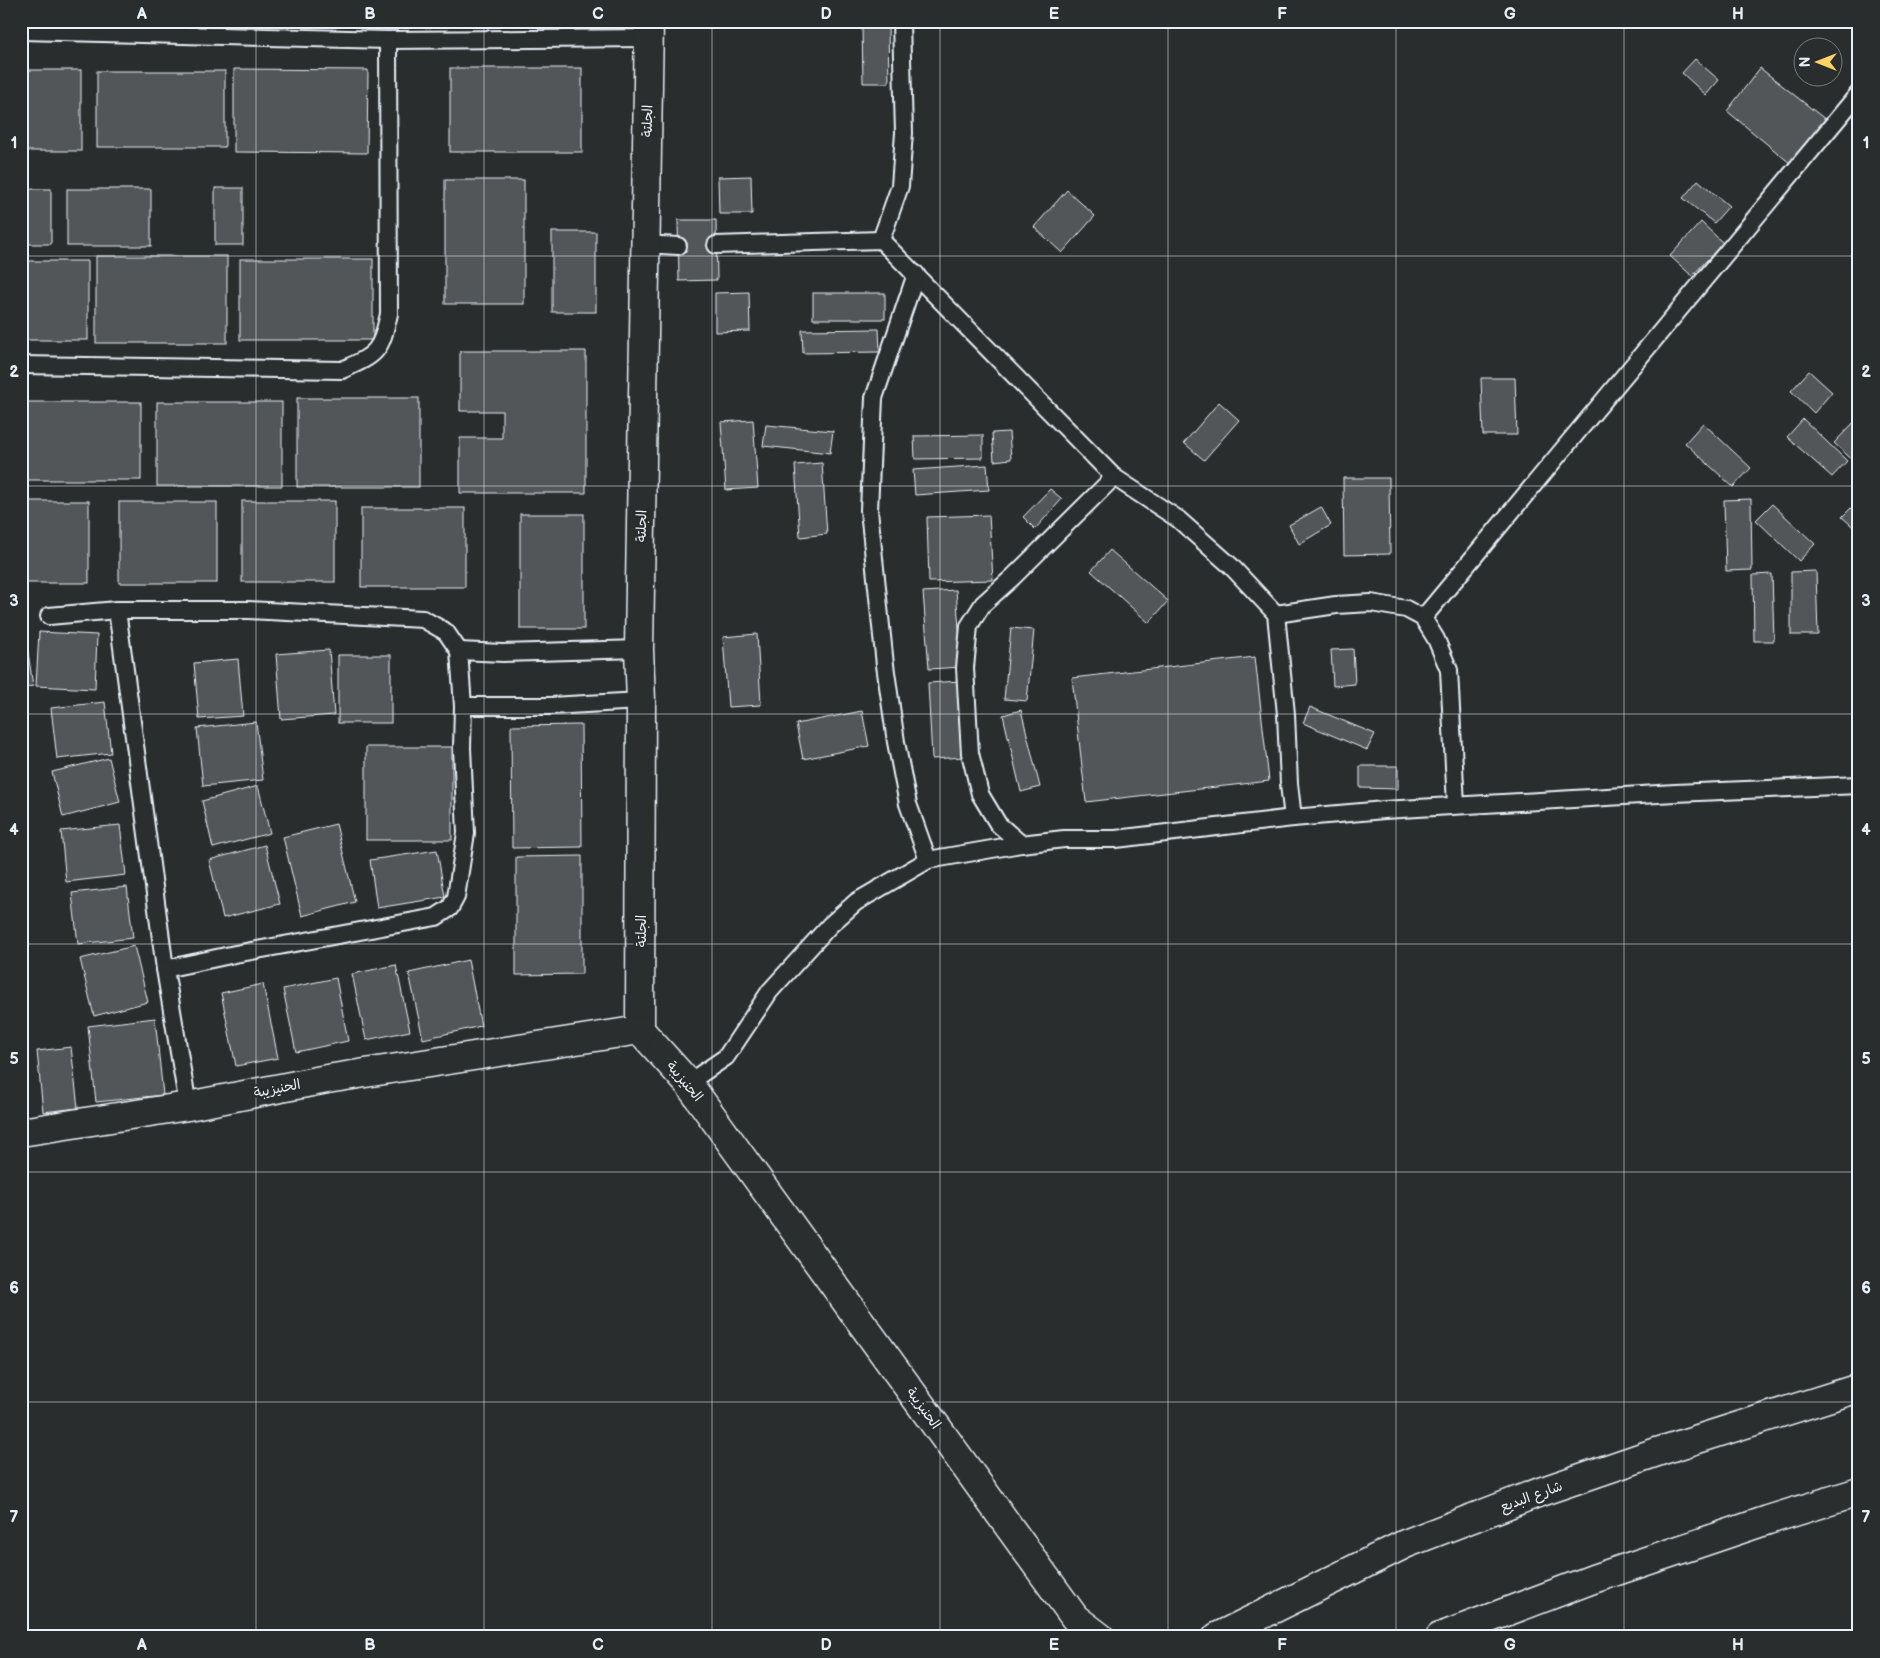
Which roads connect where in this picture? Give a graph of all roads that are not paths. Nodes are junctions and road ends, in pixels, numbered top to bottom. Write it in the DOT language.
graph roads {
  1 [pos="901,21"];
  2 [pos="649,30"];
  3 [pos="21,31"];
  4 [pos="388,40"];
  5 [pos="1859,93"];
  6 [pos="881,240"];
  7 [pos="645,244"];
  8 [pos="716,245"];
  9 [pos="678,246"];
  10 [pos="916,274"];
  11 [pos="21,365"];
  12 [pos="1114,477"];
  13 [pos="117,610"];
  14 [pos="1276,614"];
  15 [pos="49,616"];
  16 [pos="1423,618"];
  17 [pos="639,649"];
  18 [pos="459,651"];
  19 [pos="642,701"];
  20 [pos="463,706"];
  21 [pos="1859,785"];
  22 [pos="1456,805"];
  23 [pos="1293,818"];
  24 [pos="1021,844"];
  25 [pos="928,860"];
  26 [pos="165,969"];
  27 [pos="640,1030"];
  28 [pos="688,1082"];
  29 [pos="188,1106"];
  30 [pos="21,1132"];
  31 [pos="1859,1388"];
  32 [pos="1859,1492"];
  33 [pos="1100,1637"];
  34 [pos="1217,1637"];
  35 [pos="1440,1637"];
  1 -- 6 [label="lane"];
  2 -- 4 [label="lane"];
  2 -- 7 [label="main road, الجلتة"];
  3 -- 4 [label="lane"];
  4 -- 11 [label="lane"];
  5 -- 16 [label="lane"];
  6 -- 8 [label="lane"];
  6 -- 10 [label="lane"];
  7 -- 9 [label="lane"];
  7 -- 17 [label="main road, الجلتة"];
  10 -- 12 [label="lane"];
  10 -- 25 [label="lane"];
  12 -- 14 [label="lane"];
  12 -- 24 [label="lane"];
  13 -- 15 [label="lane"];
  13 -- 18 [label="lane"];
  13 -- 26 [label="lane"];
  14 -- 16 [label="lane"];
  14 -- 23 [label="lane"];
  16 -- 22 [label="lane"];
  17 -- 18 [label="lane"];
  17 -- 19 [label="main road, الجلتة"];
  18 -- 20 [label="lane"];
  19 -- 20 [label="lane"];
  19 -- 27 [label="main road, الجلتة"];
  20 -- 26 [label="lane"];
  21 -- 22 [label="lane"];
  22 -- 23 [label="lane"];
  23 -- 24 [label="lane"];
  24 -- 25 [label="lane"];
  25 -- 28 [label="lane"];
  26 -- 29 [label="lane"];
  27 -- 28 [label="main road, الحنيزيبة"];
  27 -- 29 [label="main road, الحنيزيبة"];
  28 -- 33 [label="main road, الحنيزيبة"];
  29 -- 30 [label="main road, الحنيزيبة"];
  31 -- 34 [label="main road, شارع البديع"];
  32 -- 35 [label="main road"];
}
